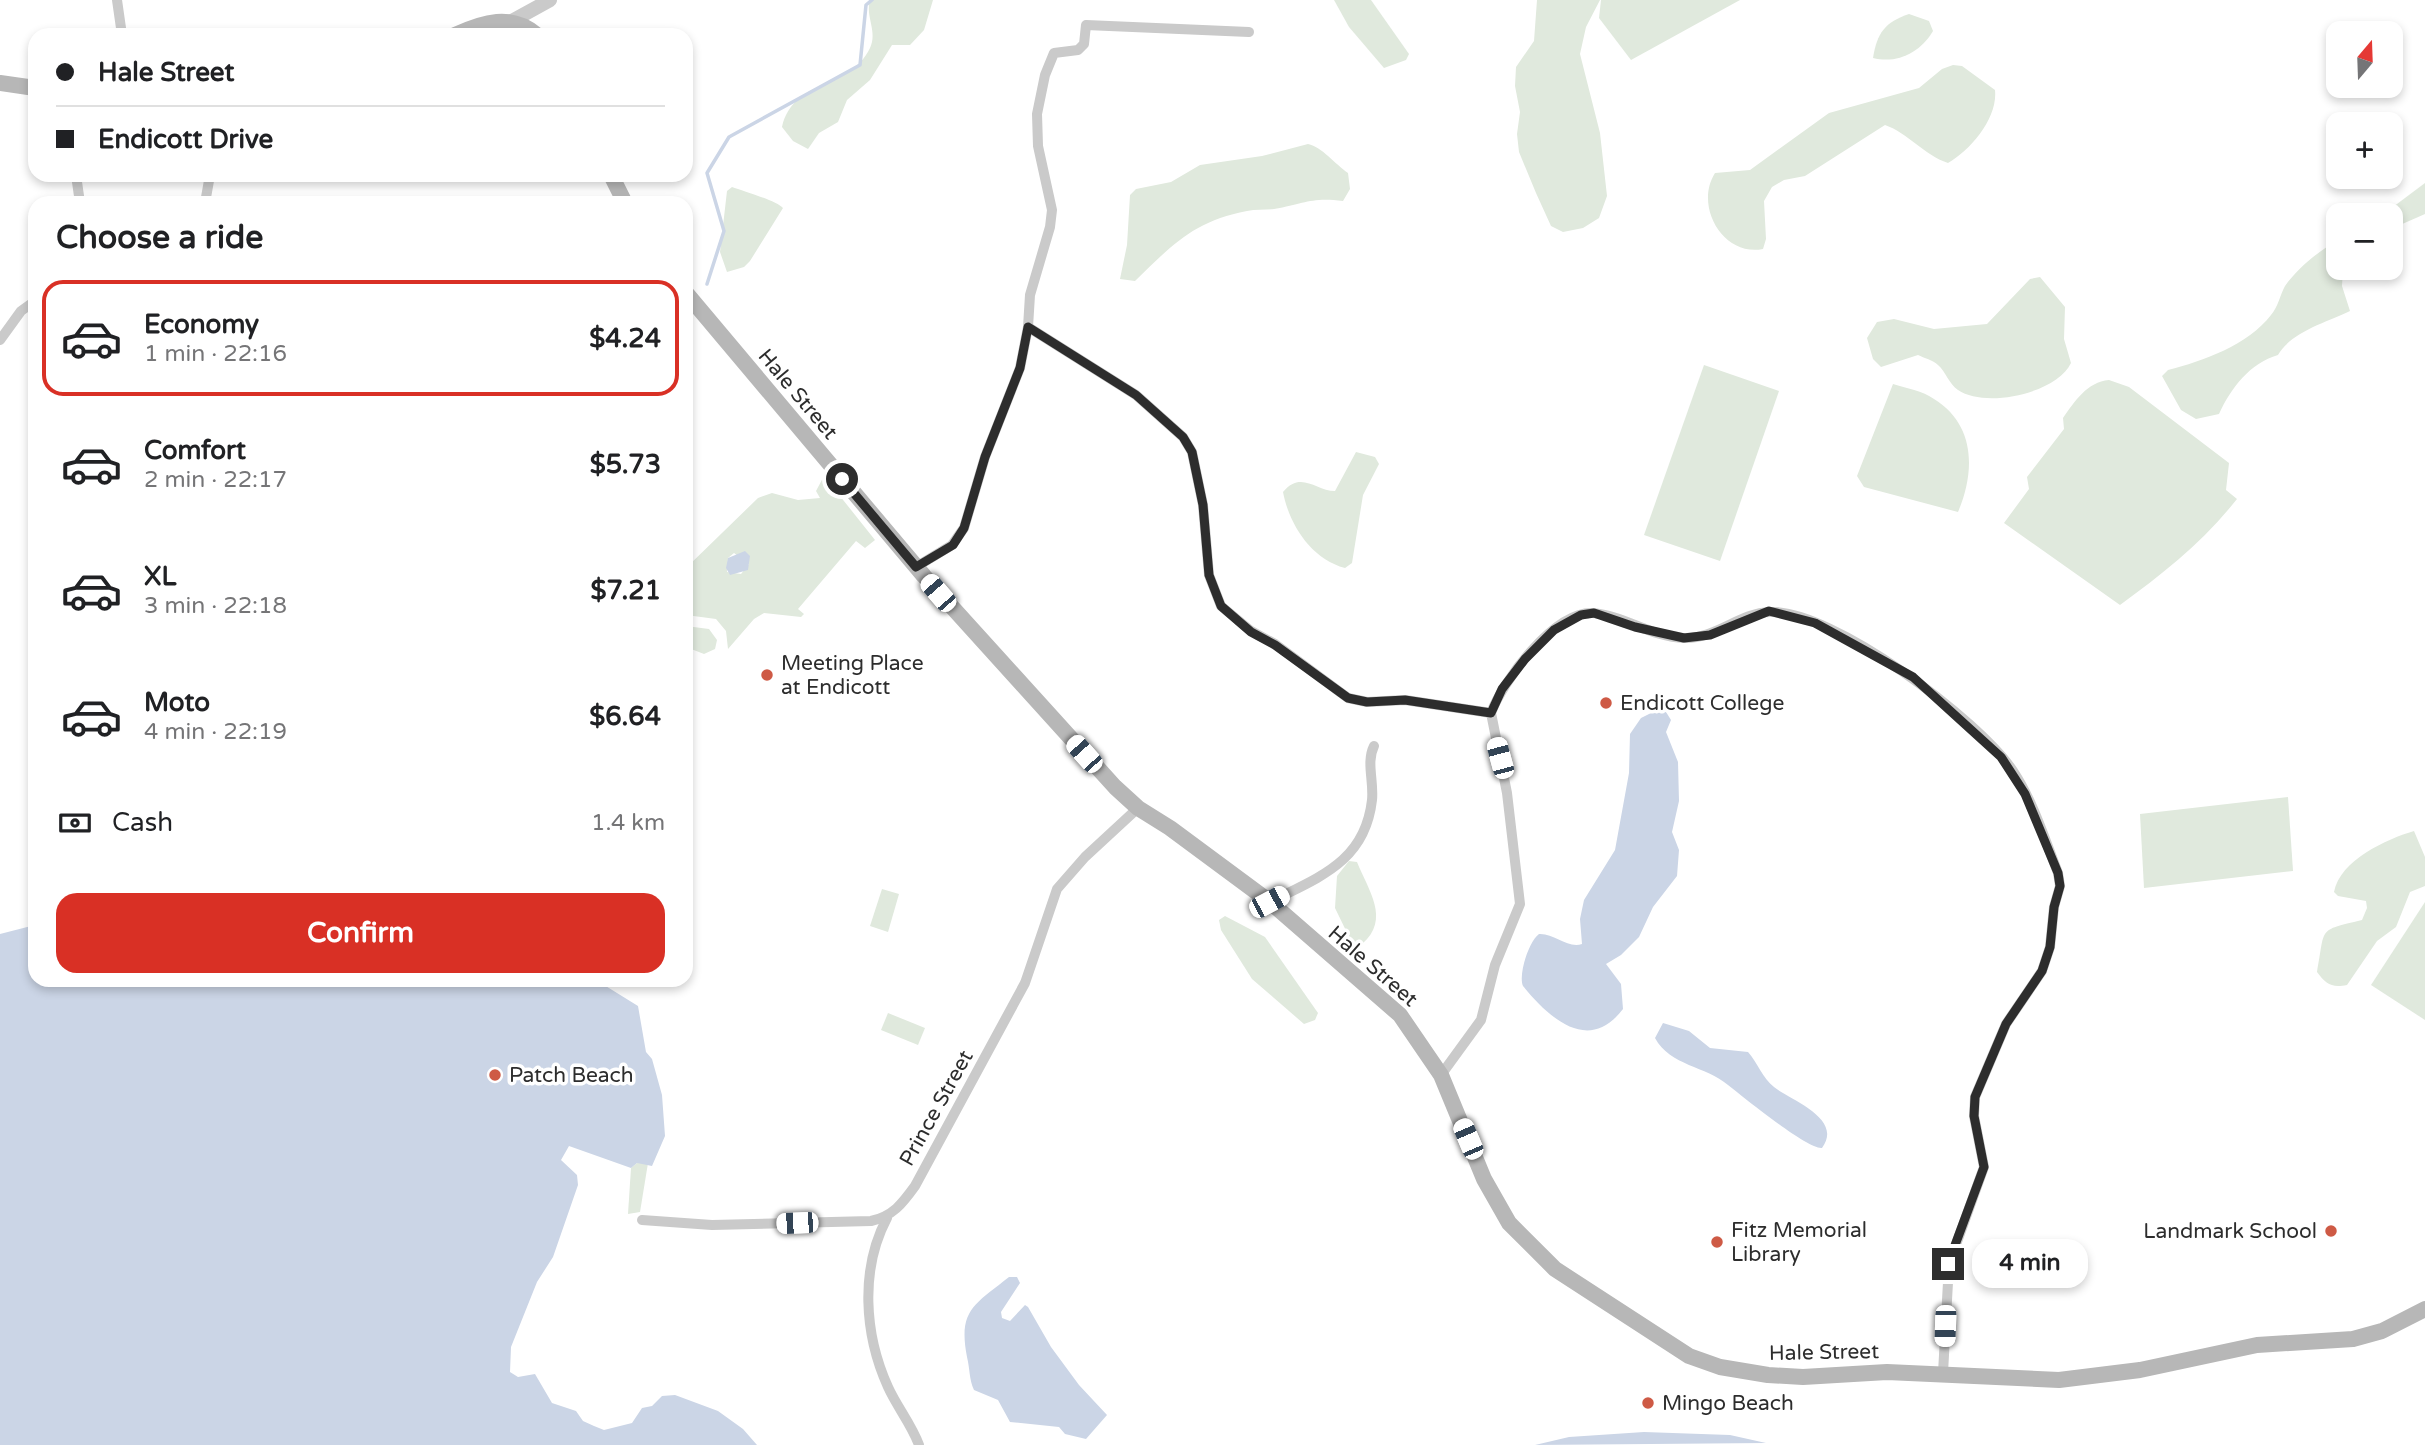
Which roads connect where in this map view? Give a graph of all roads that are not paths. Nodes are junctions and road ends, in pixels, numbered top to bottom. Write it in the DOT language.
graph roads {
  1 [pos="117,0"];
  2 [pos="550,0"];
  3 [pos="512,21"];
  4 [pos="121,28"];
  5 [pos="472,28"];
  6 [pos="524,28"];
  7 [pos="1249,32"];
  8 [pos="0,83"];
  9 [pos="28,87"];
  10 [pos="693,301"];
  11 [pos="28,306"];
  12 [pos="1028,327"];
  13 [pos="0,340"];
  14 [pos="916,567"];
  15 [pos="1491,713"];
  16 [pos="1374,746"];
  17 [pos="1138,808"];
  18 [pos="1269,902"];
  19 [pos="1441,1075"];
  20 [pos="887,1218"];
  21 [pos="642,1220"];
  22 [pos="2425,1309"];
  23 [pos="1943,1373"];
  24 [pos="919,1445"];
  1 -- 4 [label="street"];
  2 -- 3 [label="street"];
  3 -- 5 [label="main road"];
  3 -- 6 [label="main road"];
  7 -- 12 [label="street"];
  8 -- 9 [label="main road"];
  10 -- 14 [label="main road, Hale Street"];
  11 -- 13 [label="street"];
  12 -- 14 [label="street"];
  12 -- 15 [label="street"];
  14 -- 17 [label="main road, Hale Street"];
  15 -- 19 [label="street"];
  15 -- 23 [label="street"];
  16 -- 18 [label="street"];
  17 -- 18 [label="main road, Hale Street"];
  17 -- 20 [label="street, Prince Street"];
  18 -- 19 [label="main road, Hale Street"];
  19 -- 23 [label="main road, Hale Street"];
  20 -- 21 [label="street"];
  20 -- 24 [label="street"];
  22 -- 23 [label="main road, Hale Street"];
}
